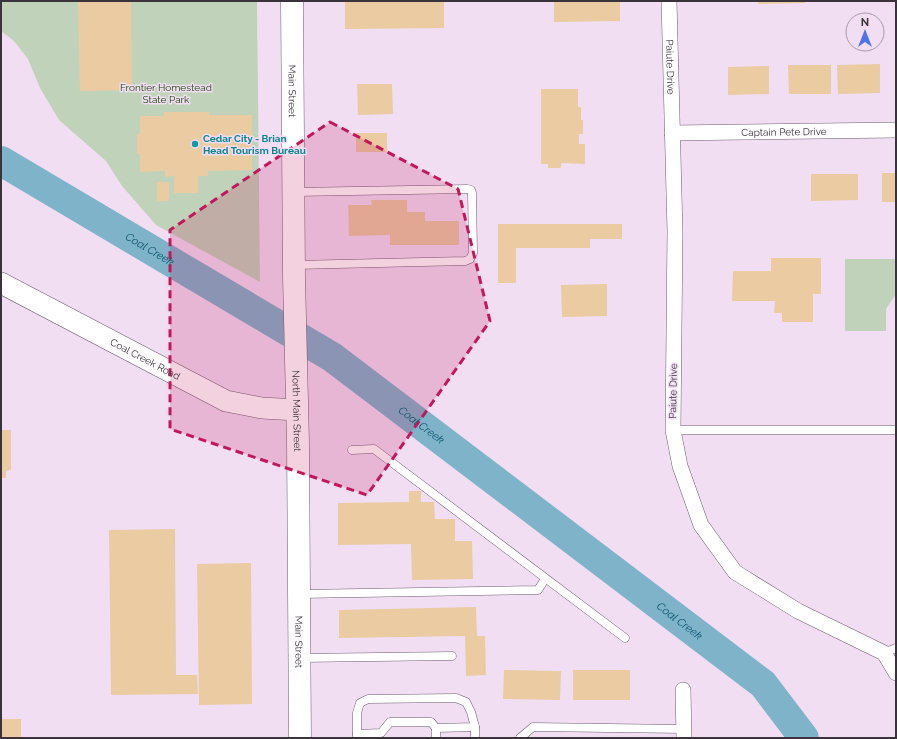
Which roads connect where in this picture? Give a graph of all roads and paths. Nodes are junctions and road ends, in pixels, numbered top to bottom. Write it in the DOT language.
graph roads {
  1 [pos="292,1"];
  2 [pos="669,1"];
  3 [pos="896,130"];
  4 [pos="672,133"];
  5 [pos="294,192"];
  6 [pos="294,271"];
  7 [pos="1,283"];
  8 [pos="297,410"];
  9 [pos="673,430"];
  10 [pos="896,430"];
  11 [pos="352,450"];
  12 [pos="299,546"];
  13 [pos="546,579"];
  14 [pos="299,594"];
  15 [pos="625,638"];
  16 [pos="890,650"];
  17 [pos="452,656"];
  18 [pos="300,658"];
  19 [pos="896,673"];
  20 [pos="683,690"];
  21 [pos="475,727"];
  22 [pos="436,728"];
  23 [pos="684,733"];
  24 [pos="357,736"];
  25 [pos="300,738"];
  26 [pos="436,738"];
  27 [pos="475,738"];
  28 [pos="520,738"];
  1 -- 5 [label="main road, Main Street"];
  2 -- 4 [label="street, Paiute Drive"];
  3 -- 4 [label="street, Captain Pete Drive"];
  4 -- 9 [label="street, Paiute Drive"];
  5 -- 6 [label="main road, Main Street"];
  5 -- 6 [label="lane"];
  6 -- 8 [label="main road, North Main Street"];
  7 -- 8 [label="main road, Coal Creek Road"];
  8 -- 12 [label="main road, North Main Street"];
  9 -- 10 [label="lane"];
  9 -- 16 [label="street, Paiute Drive"];
  11 -- 13 [label="lane"];
  12 -- 14 [label="main road, Main Street"];
  13 -- 14 [label="lane"];
  13 -- 15 [label="lane"];
  14 -- 18 [label="main road, Main Street"];
  16 -- 19 [label="street, Paiute Drive"];
  17 -- 18 [label="lane"];
  18 -- 25 [label="main road, Main Street"];
  20 -- 23 [label="street"];
  21 -- 22 [label="lane"];
  21 -- 24 [label="lane"];
  21 -- 27 [label="lane"];
  22 -- 24 [label="lane"];
  22 -- 26 [label="lane"];
  23 -- 28 [label="lane"];
}
